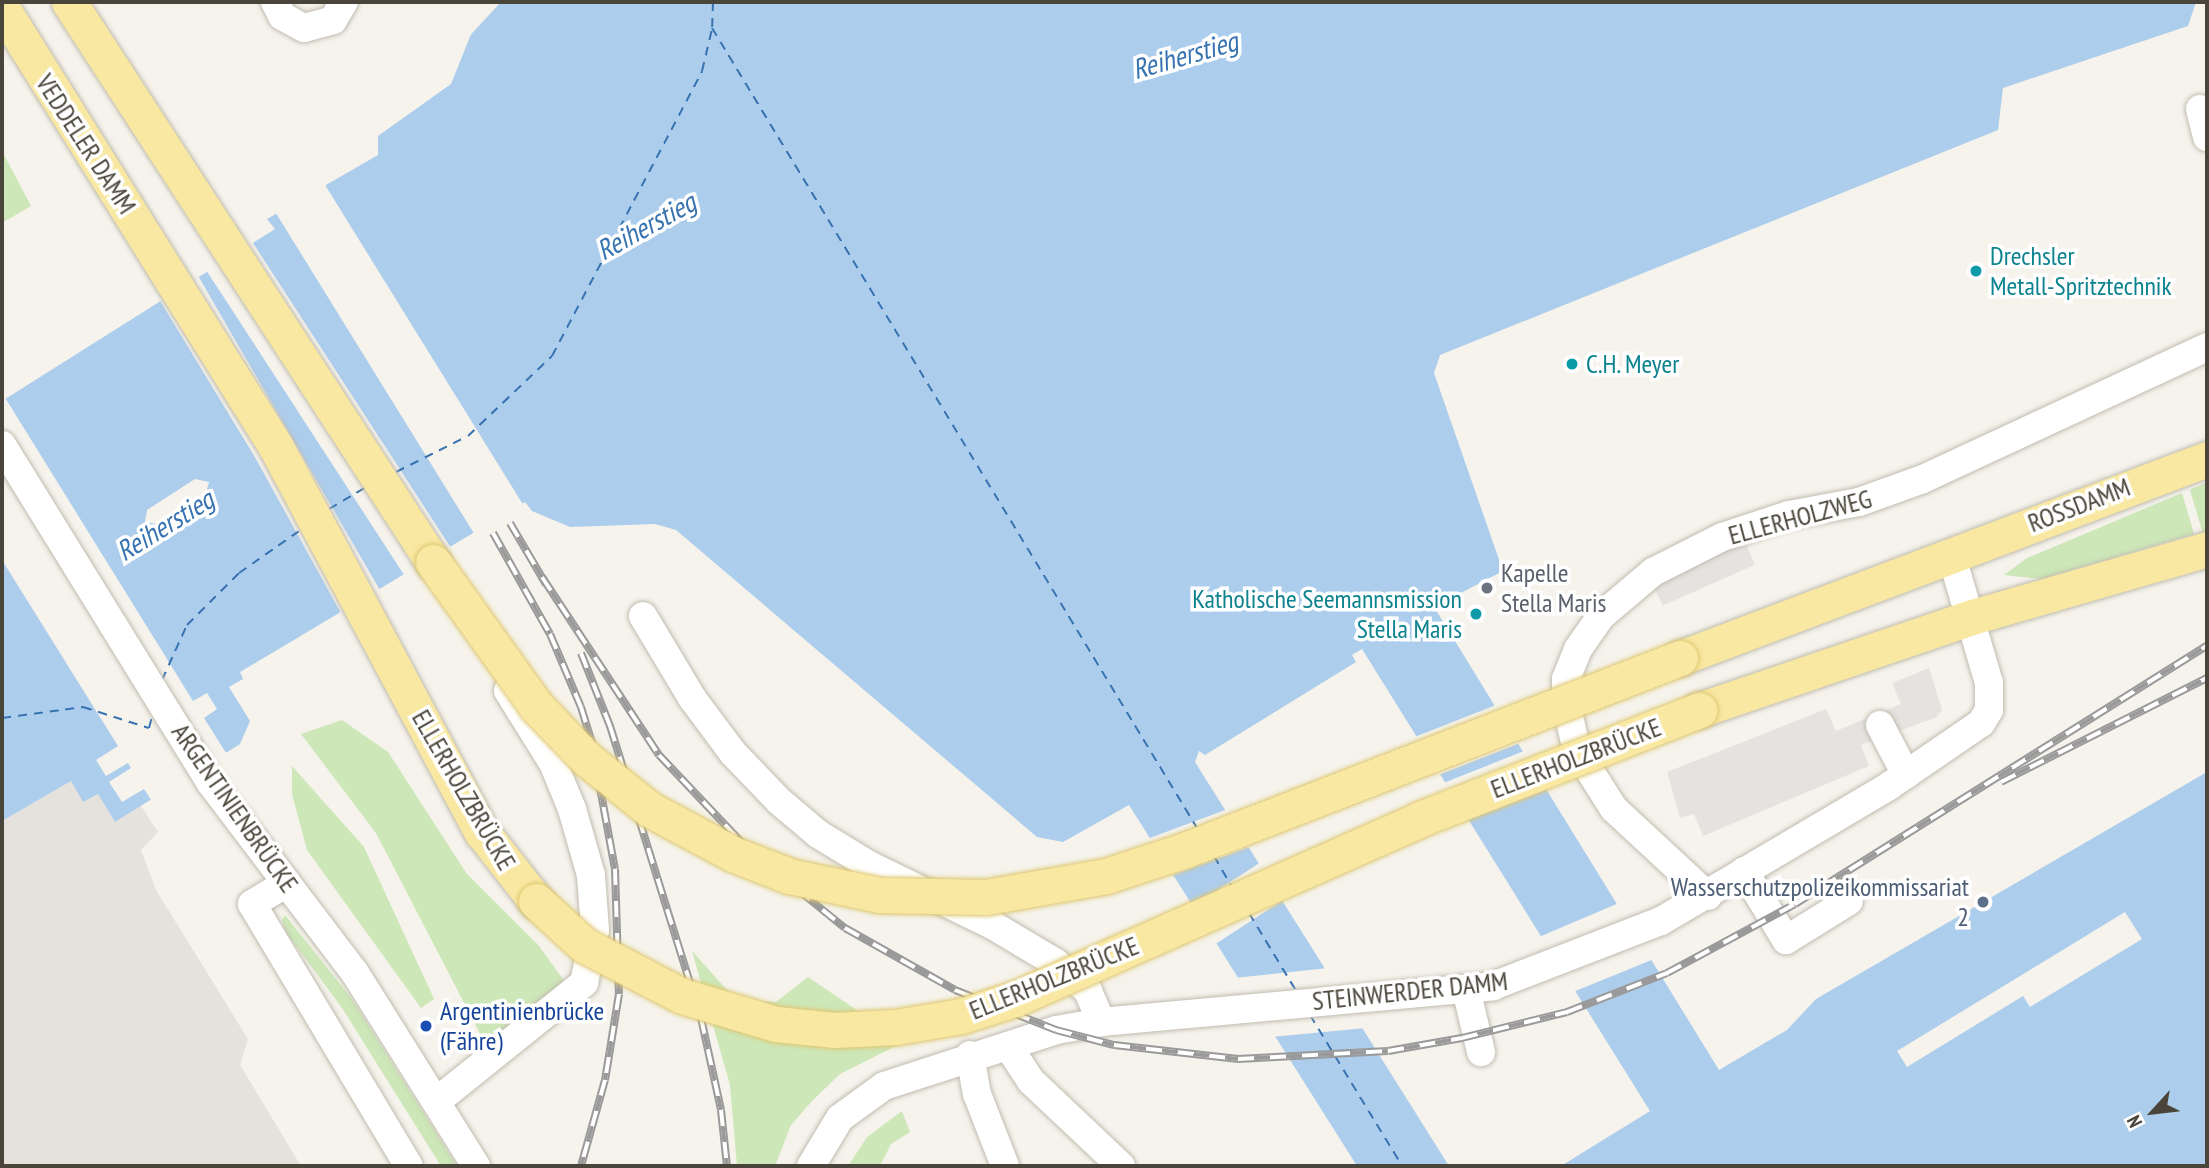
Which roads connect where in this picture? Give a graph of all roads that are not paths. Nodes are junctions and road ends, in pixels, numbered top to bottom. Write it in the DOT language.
graph roads {
  1 [pos="69,2"];
  2 [pos="275,2"];
  3 [pos="344,2"];
  4 [pos="2,8"];
  5 [pos="2200,108"];
  6 [pos="2207,137"];
  7 [pos="172,280"];
  8 [pos="2207,347"];
  9 [pos="2,445"];
  10 [pos="2207,459"];
  11 [pos="2207,549"];
  12 [pos="1951,554"];
  13 [pos="643,616"];
  14 [pos="1972,617"];
  15 [pos="475,636"];
  16 [pos="1880,724"];
  17 [pos="1906,775"];
  18 [pos="1744,871"];
  19 [pos="287,883"];
  20 [pos="1707,896"];
  21 [pos="1849,901"];
  22 [pos="1466,989"];
  23 [pos="1101,1022"];
  24 [pos="1008,1046"];
  25 [pos="1480,1052"];
  26 [pos="970,1055"];
  27 [pos="437,1101"];
  28 [pos="410,1166"];
  29 [pos="476,1166"];
  30 [pos="811,1166"];
  31 [pos="1005,1166"];
  32 [pos="1121,1166"];
  1 -- 12 [label="main road, bridge"];
  2 -- 3 [label="street"];
  4 -- 7 [label="main road, VEDDELER DAMM"];
  5 -- 6 [label="street"];
  7 -- 14 [label="main road, ELLERHOLZBRÜCKE, bridge"];
  8 -- 20 [label="street, ELLERHOLZWEG"];
  9 -- 19 [label="street, ARGENTINIENBRÜCKE"];
  10 -- 12 [label="main road, ROSSDAMM"];
  11 -- 14 [label="main road"];
  12 -- 14 [label="street, STEINWERDER DAMM"];
  13 -- 23 [label="street"];
  14 -- 17 [label="street, STEINWERDER DAMM"];
  15 -- 27 [label="street"];
  16 -- 17 [label="street"];
  17 -- 18 [label="street, STEINWERDER DAMM"];
  18 -- 20 [label="street, STEINWERDER DAMM"];
  18 -- 21 [label="street"];
  19 -- 27 [label="street, ARGENTINIENBRÜCKE"];
  19 -- 28 [label="street, ARGENTINIENBRÜCKE"];
  20 -- 22 [label="street, STEINWERDER DAMM"];
  22 -- 23 [label="street, STEINWERDER DAMM"];
  22 -- 25 [label="street"];
  23 -- 24 [label="street, STEINWERDER DAMM"];
  24 -- 26 [label="street, STEINWERDER DAMM"];
  24 -- 32 [label="street"];
  26 -- 30 [label="street, STEINWERDER DAMM"];
  26 -- 31 [label="street"];
  27 -- 29 [label="street, ARGENTINIENBRÜCKE"];
}
